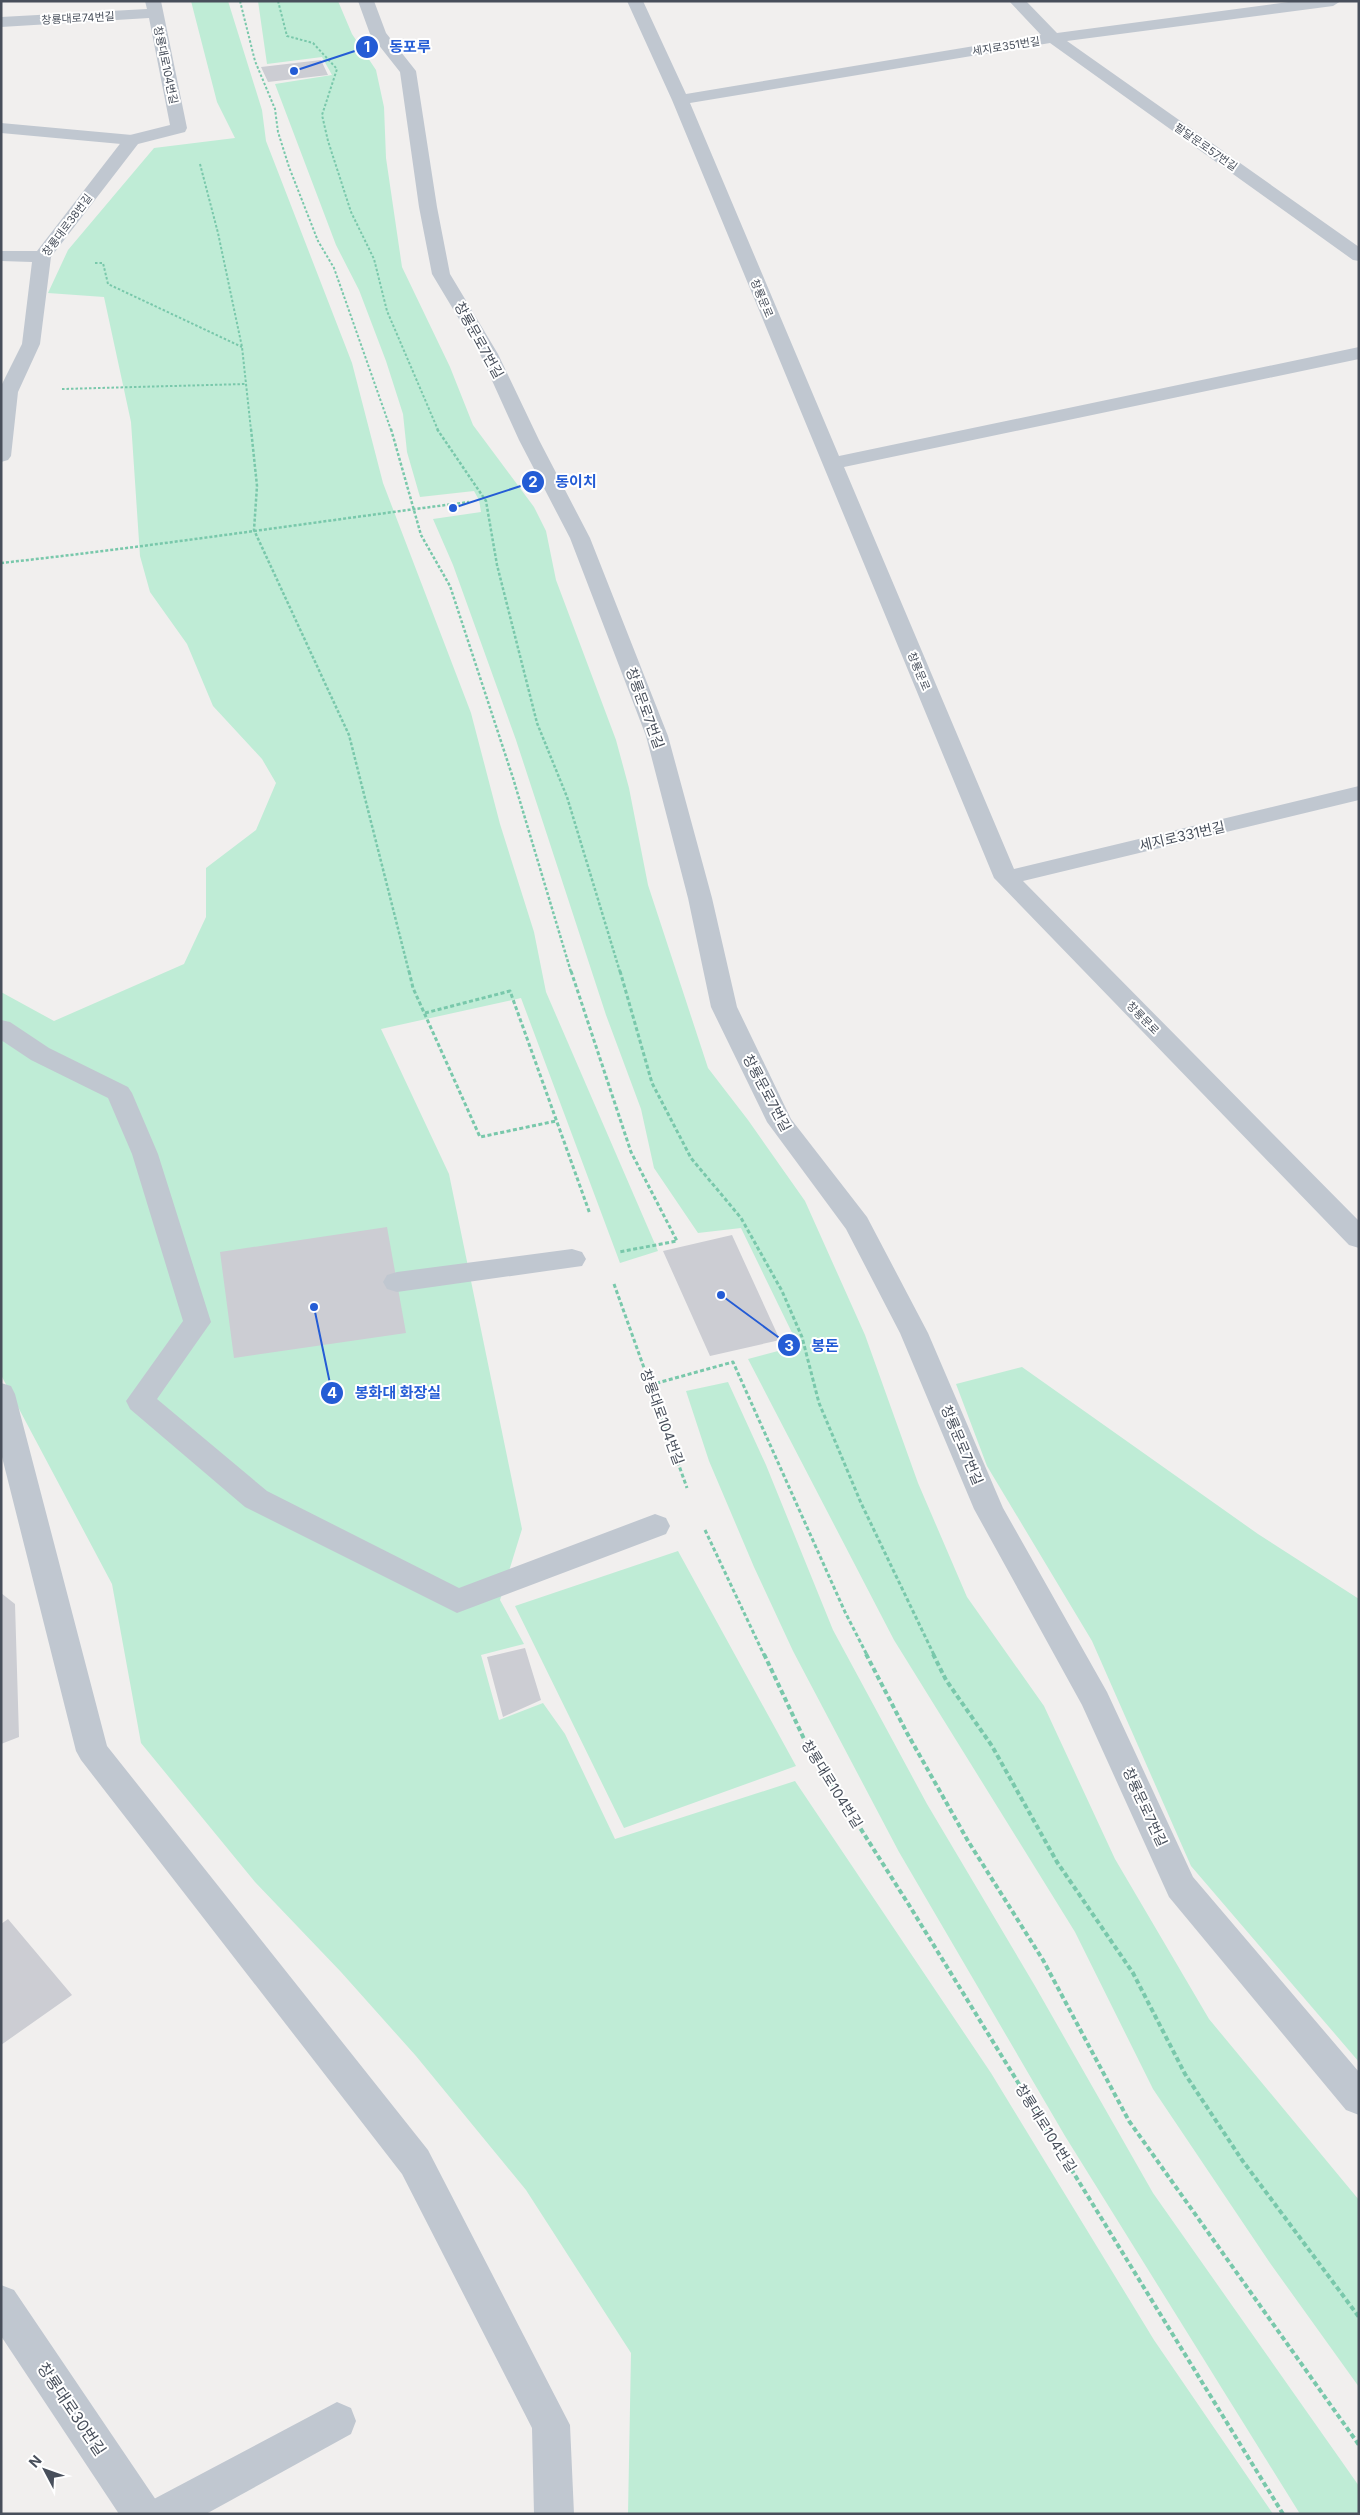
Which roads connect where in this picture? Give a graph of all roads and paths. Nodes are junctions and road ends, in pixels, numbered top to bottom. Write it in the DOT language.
graph roads {
  1 [pos="240,1"];
  2 [pos="278,1"];
  3 [pos="366,1"];
  4 [pos="635,1"];
  5 [pos="1017,1"];
  6 [pos="1333,1"];
  7 [pos="154,7"];
  8 [pos="1,22"];
  9 [pos="1052,38"];
  10 [pos="680,100"];
  11 [pos="1,128"];
  12 [pos="179,128"];
  13 [pos="132,140"];
  14 [pos="1,256"];
  15 [pos="1359,256"];
  16 [pos="42,257"];
  17 [pos="103,263"];
  18 [pos="242,347"];
  19 [pos="1359,353"];
  20 [pos="246,384"];
  21 [pos="8,392"];
  22 [pos="1,456"];
  23 [pos="832,464"];
  24 [pos="469,502"];
  25 [pos="414,509"];
  26 [pos="254,530"];
  27 [pos="1,563"];
  28 [pos="1359,793"];
  29 [pos="1006,878"];
  30 [pos="425,1013"];
  31 [pos="1,1028"];
  32 [pos="556,1121"];
  33 [pos="591,1219"];
  34 [pos="1359,1238"];
  35 [pos="613,1253"];
  36 [pos="572,1259"];
  37 [pos="397,1282"];
  38 [pos="614,1283"];
  39 [pos="650,1385"];
  40 [pos="1,1394"];
  41 [pos="689,1493"];
  42 [pos="655,1526"];
  43 [pos="704,1528"];
  44 [pos="1359,2099"];
  45 [pos="1,2303"];
  46 [pos="1359,2317"];
  47 [pos="337,2422"];
  48 [pos="1359,2445"];
  49 [pos="142,2514"];
  50 [pos="166,2514"];
  51 [pos="554,2514"];
  52 [pos="1282,2514"];
  1 -- 25 [label="path"];
  2 -- 46 [label="path"];
  3 -- 44 [label="street, 창룡문로7번길"];
  4 -- 10 [label="street, 창룡문로"];
  5 -- 9 [label="street, 팔달문로57번길"];
  6 -- 9 [label="street, 세지로351번길"];
  7 -- 8 [label="street, 창룡대로74번길"];
  7 -- 12 [label="street, 창룡대로104번길"];
  9 -- 10 [label="street, 세지로351번길"];
  9 -- 15 [label="street, 팔달문로57번길"];
  10 -- 23 [label="street, 창룡문로"];
  11 -- 13 [label="street"];
  12 -- 13 [label="street"];
  12 -- 18 [label="path"];
  13 -- 16 [label="street, 창룡대로38번길"];
  14 -- 16 [label="street"];
  16 -- 21 [label="street, 창룡대로38번길"];
  17 -- 18 [label="path"];
  18 -- 20 [label="path"];
  19 -- 23 [label="street"];
  20 -- 21 [label="path"];
  20 -- 26 [label="path"];
  21 -- 22 [label="street, 창룡대로38번길"];
  23 -- 29 [label="street, 창룡문로"];
  24 -- 25 [label="path"];
  25 -- 26 [label="path"];
  25 -- 35 [label="path"];
  26 -- 27 [label="path"];
  26 -- 30 [label="path"];
  28 -- 29 [label="street, 세지로331번길"];
  29 -- 34 [label="street, 창룡문로"];
  30 -- 32 [label="path"];
  30 -- 32 [label="path"];
  31 -- 42 [label="street"];
  32 -- 33 [label="path"];
  36 -- 37 [label="street"];
  38 -- 39 [label="path, 창룡대로104번길"];
  39 -- 41 [label="path, 창룡대로104번길"];
  39 -- 48 [label="path"];
  40 -- 51 [label="street"];
  43 -- 52 [label="path, 창룡대로104번길"];
  45 -- 49 [label="street, 창룡대로30번길"];
  47 -- 50 [label="street"];
}
